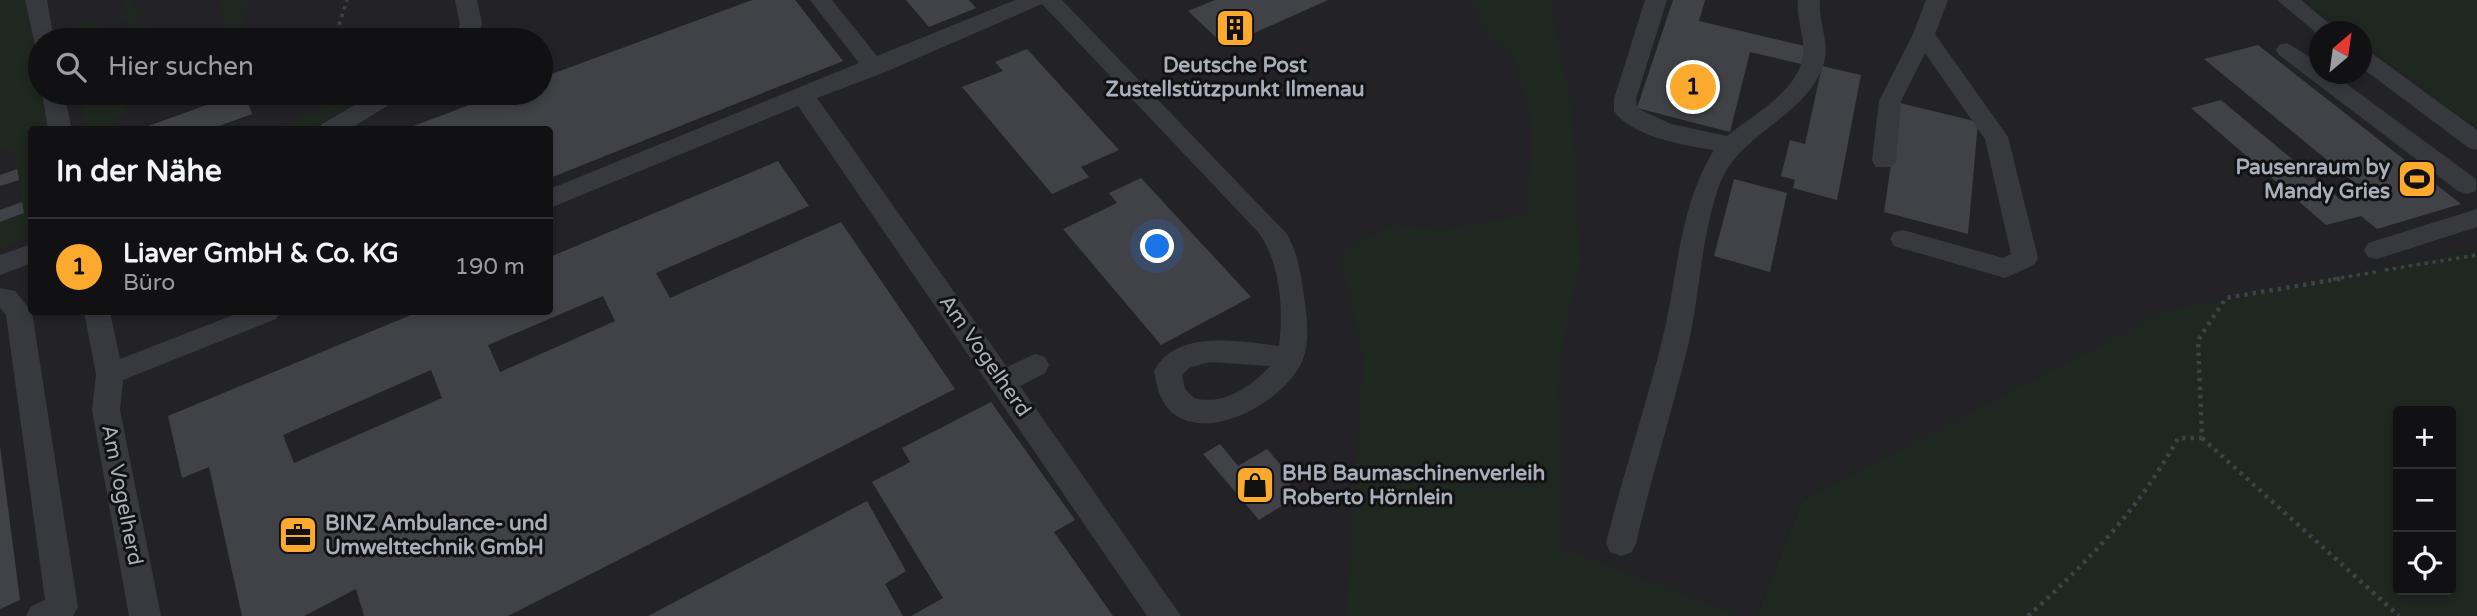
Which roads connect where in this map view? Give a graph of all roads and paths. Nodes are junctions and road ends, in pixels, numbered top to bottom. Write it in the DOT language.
graph roads {
  1 [pos="36,0"];
  2 [pos="347,0"];
  3 [pos="466,0"];
  4 [pos="821,0"];
  5 [pos="1034,0"];
  6 [pos="1051,0"];
  7 [pos="1656,0"];
  8 [pos="1809,0"];
  9 [pos="1937,0"];
  10 [pos="2288,0"];
  11 [pos="2314,21"];
  12 [pos="41,28"];
  13 [pos="338,28"];
  14 [pos="470,28"];
  15 [pos="1924,34"];
  16 [pos="2287,50"];
  17 [pos="2372,65"];
  18 [pos="875,68"];
  19 [pos="804,97"];
  20 [pos="55,105"];
  21 [pos="372,105"];
  22 [pos="59,126"];
  23 [pos="337,126"];
  24 [pos="2477,142"];
  25 [pos="1731,145"];
  26 [pos="1884,161"];
  27 [pos="2474,187"];
  28 [pos="553,198"];
  29 [pos="2477,218"];
  30 [pos="1903,239"];
  31 [pos="2377,250"];
  32 [pos="28,254"];
  33 [pos="2477,255"];
  34 [pos="0,265"];
  35 [pos="0,298"];
  36 [pos="98,315"];
  37 [pos="259,315"];
  38 [pos="1290,358"];
  39 [pos="1035,365"];
  40 [pos="110,374"];
  41 [pos="1003,382"];
  42 [pos="2202,438"];
  43 [pos="1621,543"];
  44 [pos="42,616"];
  45 [pos="145,616"];
  46 [pos="1165,616"];
  47 [pos="2028,616"];
  48 [pos="2399,616"];
  1 -- 12 [label="street"];
  2 -- 13 [label="path"];
  3 -- 14 [label="street"];
  4 -- 18 [label="street"];
  5 -- 18 [label="street"];
  6 -- 38 [label="street"];
  7 -- 25 [label="street"];
  8 -- 25 [label="street"];
  9 -- 15 [label="street"];
  10 -- 11 [label="street"];
  15 -- 26 [label="street"];
  15 -- 30 [label="street"];
  16 -- 27 [label="street"];
  17 -- 24 [label="street"];
  18 -- 19 [label="street"];
  19 -- 28 [label="street"];
  19 -- 41 [label="street, Am Vogelherd"];
  20 -- 22 [label="street"];
  21 -- 23 [label="street"];
  25 -- 43 [label="street"];
  29 -- 31 [label="street"];
  32 -- 34 [label="street"];
  33 -- 42 [label="path"];
  35 -- 44 [label="street"];
  36 -- 40 [label="street, Am Vogelherd"];
  37 -- 40 [label="street"];
  39 -- 41 [label="street"];
  40 -- 45 [label="street, Am Vogelherd"];
  41 -- 46 [label="street, Am Vogelherd"];
  42 -- 47 [label="path"];
  42 -- 48 [label="path"];
}
